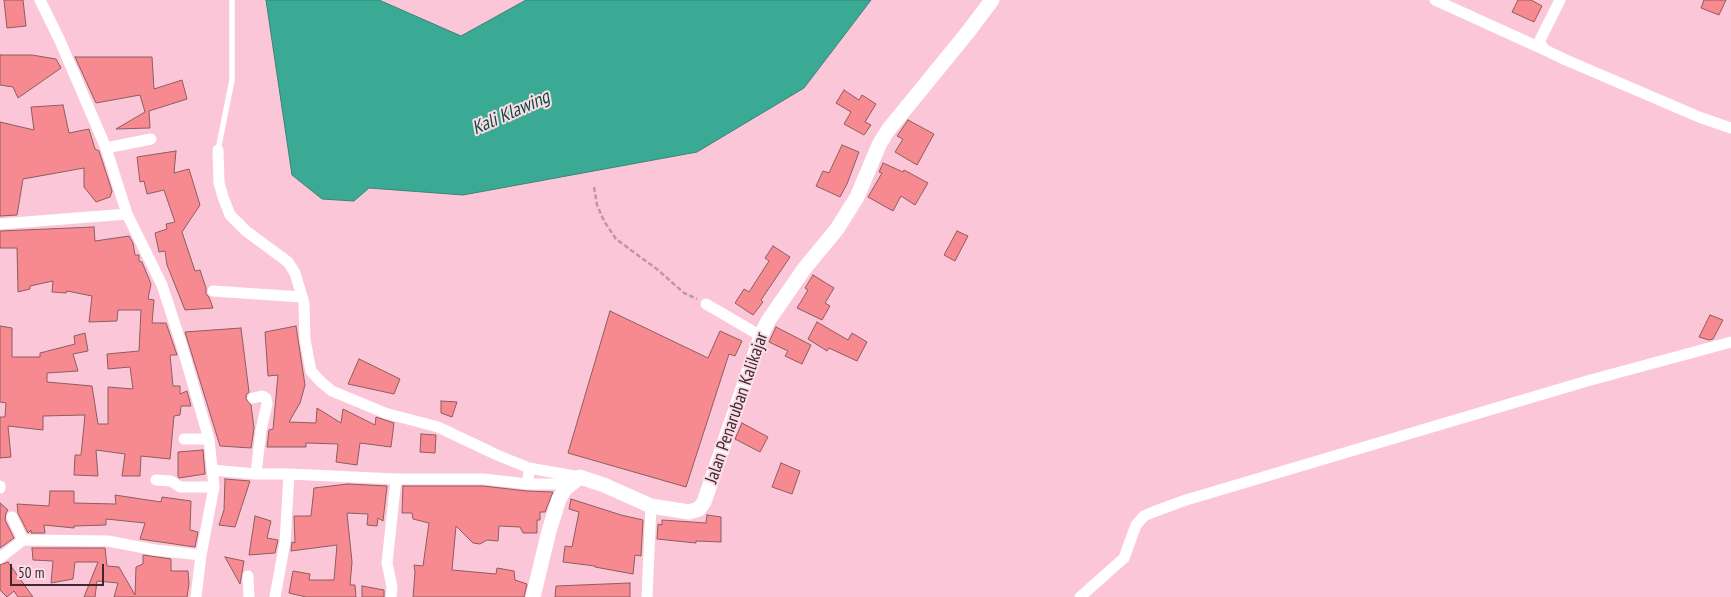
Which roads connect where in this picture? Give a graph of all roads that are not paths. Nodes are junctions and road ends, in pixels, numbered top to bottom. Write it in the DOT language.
graph roads {
  1 [pos="40,0"];
  2 [pos="232,0"];
  3 [pos="992,0"];
  4 [pos="1436,0"];
  5 [pos="1560,0"];
  6 [pos="1546,50"];
  7 [pos="1731,128"];
  8 [pos="151,139"];
  9 [pos="106,148"];
  10 [pos="218,150"];
  11 [pos="126,214"];
  12 [pos="0,224"];
  13 [pos="213,291"];
  14 [pos="302,297"];
  15 [pos="706,304"];
  16 [pos="760,336"];
  17 [pos="1731,342"];
  18 [pos="253,398"];
  19 [pos="184,439"];
  20 [pos="209,439"];
  21 [pos="529,468"];
  22 [pos="212,470"];
  23 [pos="256,474"];
  24 [pos="289,474"];
  25 [pos="396,479"];
  26 [pos="156,480"];
  27 [pos="575,480"];
  28 [pos="528,484"];
  29 [pos="214,487"];
  30 [pos="651,506"];
  31 [pos="12,517"];
  32 [pos="23,540"];
  33 [pos="201,555"];
  34 [pos="0,558"];
  35 [pos="248,576"];
  36 [pos="196,597"];
  37 [pos="249,597"];
  38 [pos="275,597"];
  39 [pos="392,597"];
  40 [pos="534,597"];
  41 [pos="647,597"];
  42 [pos="1080,597"];
  1 -- 9 [label="street"];
  2 -- 10 [label="lane"];
  3 -- 16 [label="street, Jalan Penaruban Kalikajar"];
  4 -- 6 [label="street"];
  5 -- 6 [label="street"];
  6 -- 7 [label="street"];
  8 -- 9 [label="street"];
  9 -- 11 [label="street"];
  10 -- 14 [label="street"];
  11 -- 12 [label="street"];
  11 -- 20 [label="street"];
  13 -- 14 [label="street"];
  14 -- 21 [label="street"];
  15 -- 16 [label="street"];
  16 -- 30 [label="street, Jalan Penaruban Kalikajar"];
  17 -- 42 [label="street"];
  18 -- 23 [label="street"];
  19 -- 20 [label="street"];
  20 -- 22 [label="street"];
  21 -- 27 [label="street"];
  21 -- 28 [label="street"];
  22 -- 23 [label="street"];
  22 -- 29 [label="street"];
  23 -- 24 [label="street"];
  24 -- 25 [label="street"];
  24 -- 38 [label="street"];
  25 -- 28 [label="street"];
  25 -- 39 [label="street"];
  26 -- 29 [label="street"];
  27 -- 28 [label="street"];
  27 -- 30 [label="street, Jalan Penaruban Kalikajar"];
  27 -- 40 [label="street"];
  29 -- 33 [label="street"];
  30 -- 41 [label="street"];
  31 -- 32 [label="street"];
  32 -- 33 [label="street"];
  32 -- 34 [label="street"];
  33 -- 36 [label="street"];
  35 -- 37 [label="street"];
}
